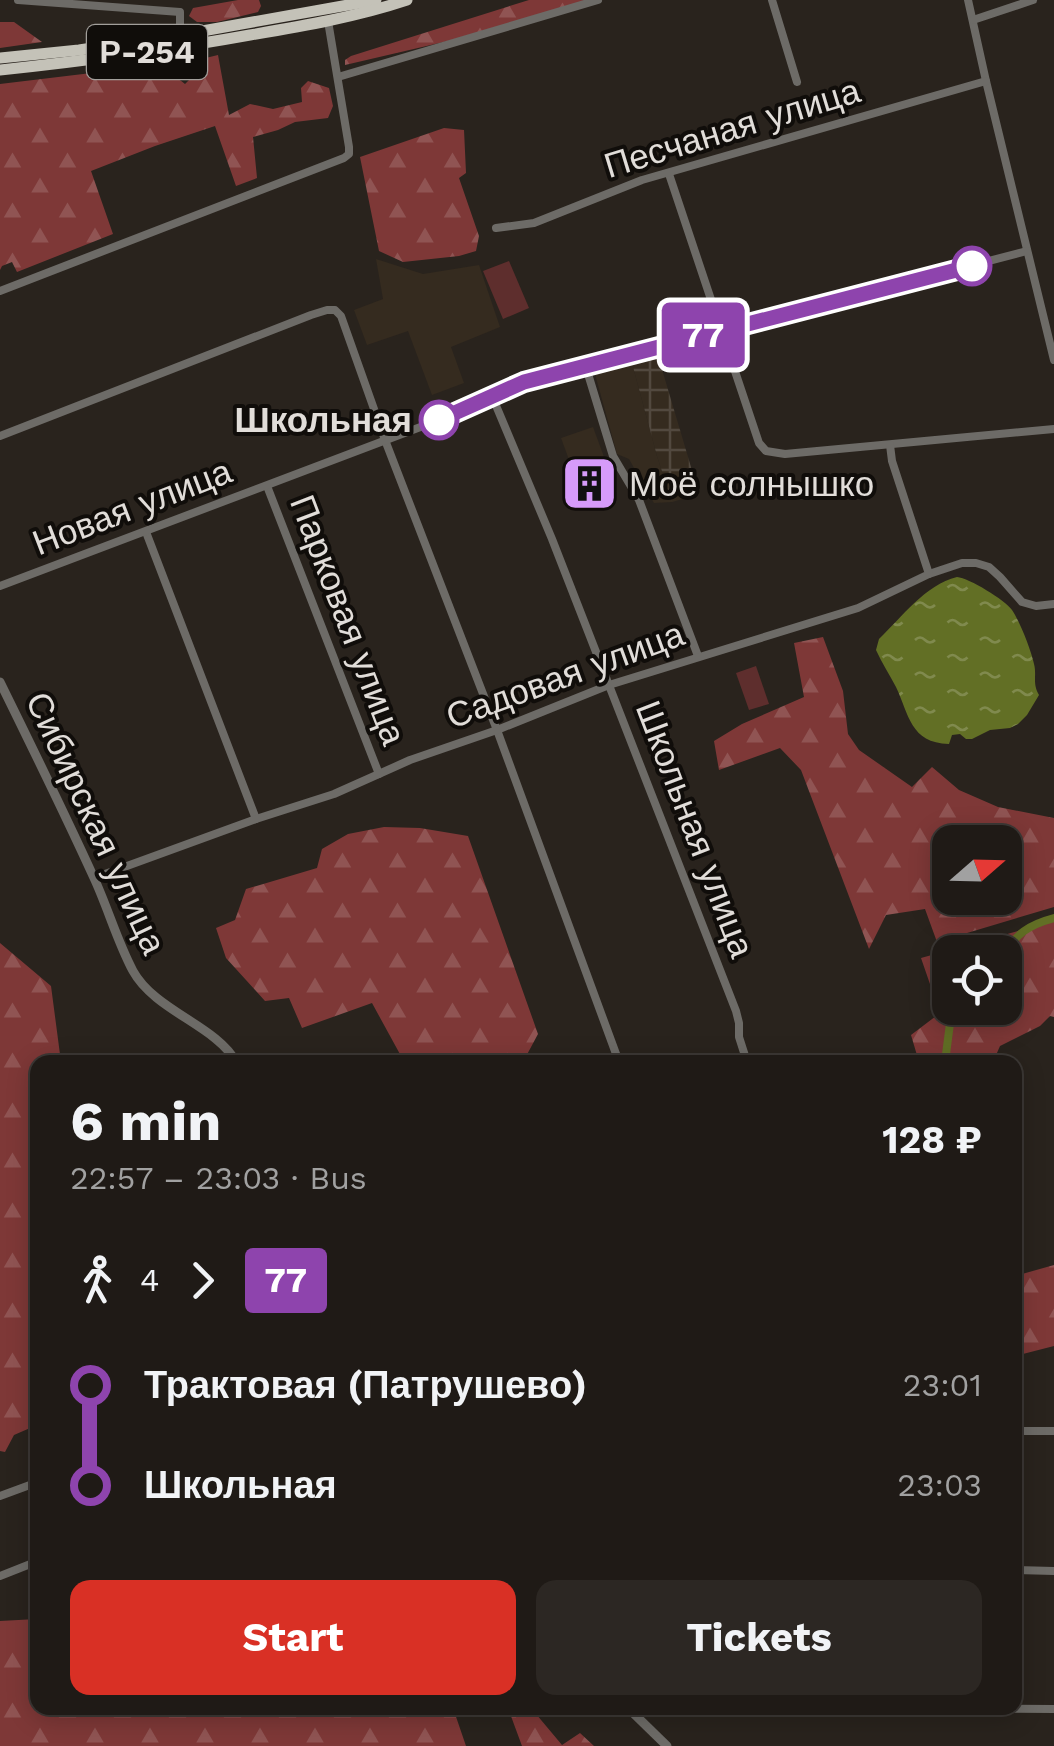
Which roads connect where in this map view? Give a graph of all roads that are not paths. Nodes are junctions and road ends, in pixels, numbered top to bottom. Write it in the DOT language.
graph roads {
  1 [pos="18,0"];
  2 [pos="376,0"];
  3 [pos="407,0"];
  4 [pos="598,0"];
  5 [pos="772,0"];
  6 [pos="968,0"];
  7 [pos="1034,0"];
  8 [pos="973,20"];
  9 [pos="328,21"];
  10 [pos="180,35"];
  11 [pos="0,58"];
  12 [pos="0,70"];
  13 [pos="338,77"];
  14 [pos="986,81"];
  15 [pos="797,82"];
  16 [pos="668,174"];
  17 [pos="496,228"];
  18 [pos="1027,252"];
  19 [pos="0,291"];
  20 [pos="721,331"];
  21 [pos="1054,360"];
  22 [pos="586,364"];
  23 [pos="492,396"];
  24 [pos="1054,429"];
  25 [pos="0,436"];
  26 [pos="385,440"];
  27 [pos="890,445"];
  28 [pos="267,486"];
  29 [pos="146,532"];
  30 [pos="929,574"];
  31 [pos="0,586"];
  32 [pos="1054,604"];
  33 [pos="698,656"];
  34 [pos="0,682"];
  35 [pos="609,685"];
  36 [pos="496,730"];
  37 [pos="379,774"];
  38 [pos="256,819"];
  39 [pos="94,878"];
  40 [pos="230,1055"];
  41 [pos="616,1055"];
  42 [pos="745,1055"];
  43 [pos="1022,1431"];
  44 [pos="1054,1431"];
  45 [pos="30,1485"];
  46 [pos="0,1496"];
  47 [pos="30,1564"];
  48 [pos="1022,1570"];
  49 [pos="1054,1571"];
  50 [pos="0,1576"];
  51 [pos="1022,1710"];
  52 [pos="1054,1710"];
  53 [pos="635,1715"];
  54 [pos="667,1746"];
  1 -- 10 [label="street"];
  2 -- 10 [label="highway, Р-254"];
  3 -- 9 [label="highway, Р-254"];
  4 -- 13 [label="street"];
  5 -- 15 [label="street"];
  6 -- 8 [label="street"];
  7 -- 8 [label="street"];
  8 -- 14 [label="street"];
  9 -- 12 [label="highway, Р-254"];
  9 -- 13 [label="street"];
  10 -- 11 [label="highway, Р-254"];
  13 -- 19 [label="street"];
  14 -- 16 [label="street, Песчаная улица"];
  14 -- 18 [label="street"];
  16 -- 17 [label="street, Песчаная улица"];
  16 -- 20 [label="street"];
  18 -- 20 [label="street, Новая улица"];
  18 -- 21 [label="street"];
  20 -- 22 [label="street, Новая улица"];
  20 -- 27 [label="street"];
  22 -- 23 [label="street, Новая улица"];
  22 -- 33 [label="street"];
  23 -- 26 [label="street, Новая улица"];
  23 -- 35 [label="street, Школьная улица"];
  24 -- 27 [label="street"];
  25 -- 26 [label="street"];
  26 -- 28 [label="street, Новая улица"];
  26 -- 36 [label="street"];
  27 -- 30 [label="street"];
  28 -- 29 [label="street, Новая улица"];
  28 -- 37 [label="street, Парковая улица"];
  29 -- 31 [label="street, Новая улица"];
  29 -- 38 [label="street"];
  30 -- 32 [label="street, Садовая улица"];
  30 -- 33 [label="street, Садовая улица"];
  33 -- 35 [label="street, Садовая улица"];
  34 -- 39 [label="street, Сибирская улица"];
  35 -- 36 [label="street, Садовая улица"];
  35 -- 42 [label="street, Школьная улица"];
  36 -- 37 [label="street, Садовая улица"];
  36 -- 41 [label="street"];
  37 -- 38 [label="street, Садовая улица"];
  38 -- 39 [label="street, Садовая улица"];
  39 -- 40 [label="street, Сибирская улица"];
  43 -- 44 [label="street"];
  45 -- 46 [label="street"];
  47 -- 50 [label="street"];
  48 -- 49 [label="street"];
  51 -- 52 [label="street"];
  53 -- 54 [label="street"];
}
